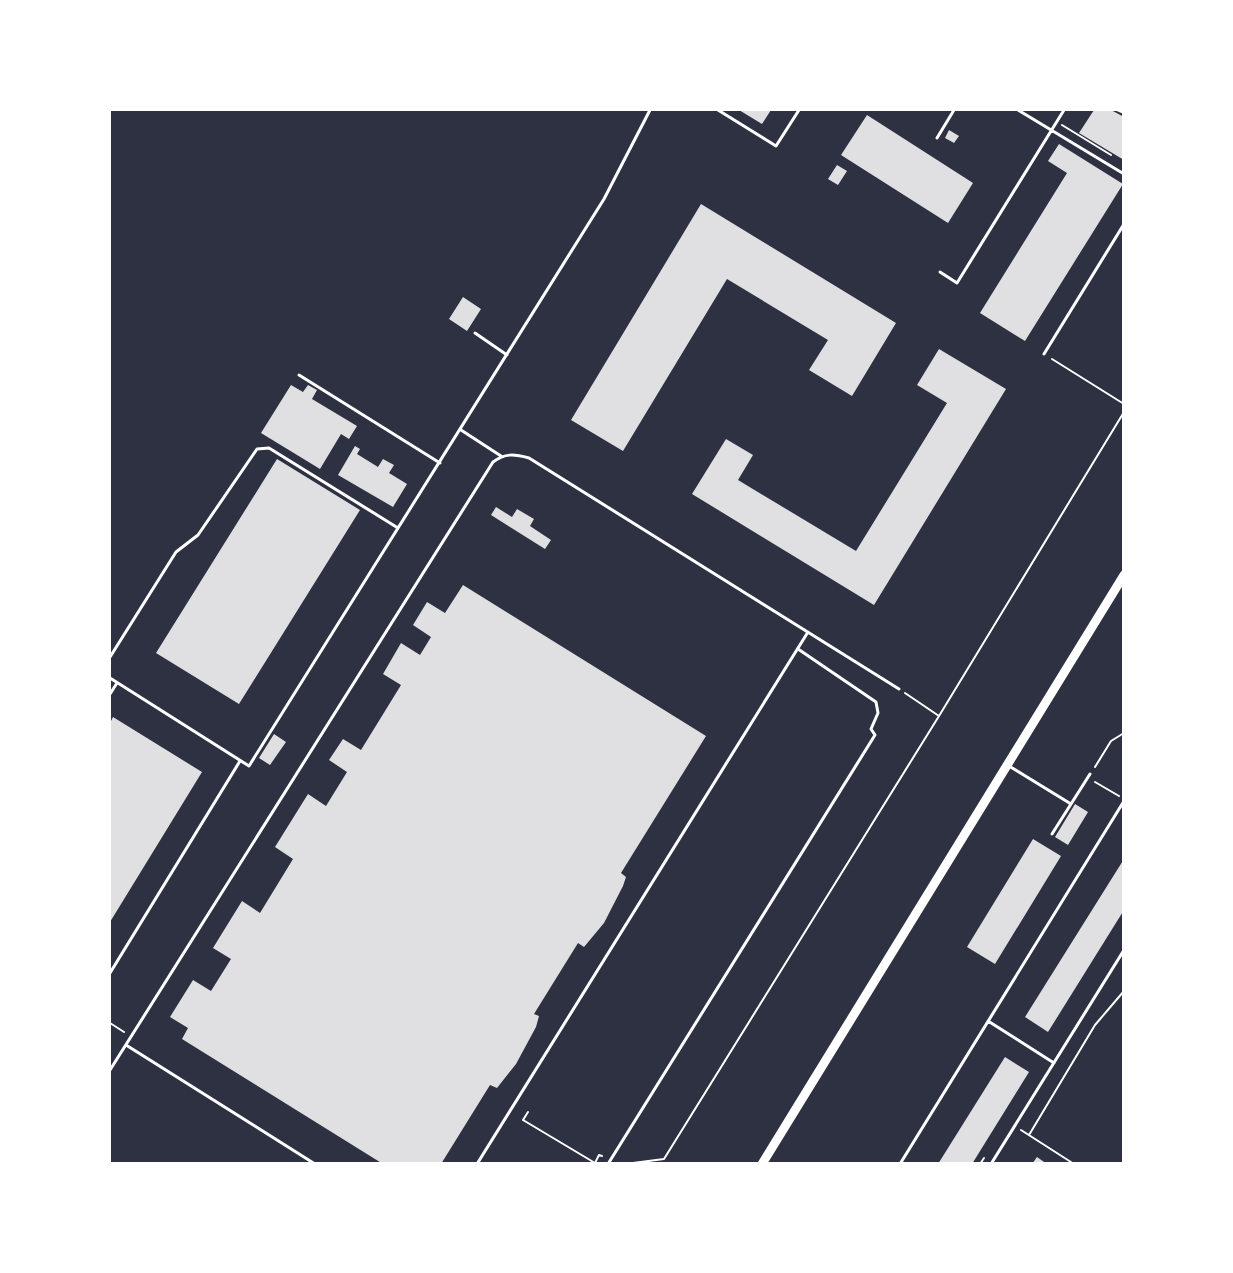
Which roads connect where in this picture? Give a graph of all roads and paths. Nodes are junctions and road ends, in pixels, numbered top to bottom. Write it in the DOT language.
graph roads {
  1 [pos="650,110"];
  2 [pos="718,110"];
  3 [pos="799,110"];
  4 [pos="954,110"];
  5 [pos="1018,110"];
  6 [pos="1064,110"];
  7 [pos="1117,110"];
  8 [pos="1124,113"];
  9 [pos="1057,122"];
  10 [pos="1052,130"];
  11 [pos="937,138"];
  12 [pos="1114,157"];
  13 [pos="1124,174"];
  14 [pos="1124,224"];
  15 [pos="940,272"];
  16 [pos="475,333"];
  17 [pos="1044,354"];
  18 [pos="507,355"];
  19 [pos="299,375"];
  20 [pos="1124,404"];
  21 [pos="1124,412"];
  22 [pos="461,430"];
  23 [pos="501,456"];
  24 [pos="440,463"];
  25 [pos="398,528"];
  26 [pos="1124,575"];
  27 [pos="808,632"];
  28 [pos="798,649"];
  29 [pos="110,657"];
  30 [pos="110,678"];
  31 [pos="117,682"];
  32 [pos="899,689"];
  33 [pos="110,694"];
  34 [pos="939,716"];
  35 [pos="1124,733"];
  36 [pos="240,761"];
  37 [pos="1007,765"];
  38 [pos="1089,776"];
  39 [pos="1124,800"];
  40 [pos="1071,804"];
  41 [pos="1052,834"];
  42 [pos="1124,950"];
  43 [pos="110,973"];
  44 [pos="1124,991"];
  45 [pos="988,1021"];
  46 [pos="110,1023"];
  47 [pos="126,1034"];
  48 [pos="126,1045"];
  49 [pos="1054,1063"];
  50 [pos="110,1070"];
  51 [pos="528,1112"];
  52 [pos="1015,1126"];
  53 [pos="1029,1135"];
  54 [pos="987,1154"];
  55 [pos="602,1156"];
  56 [pos="664,1159"];
  57 [pos="315,1164"];
  58 [pos="477,1164"];
  59 [pos="608,1164"];
  60 [pos="625,1164"];
  61 [pos="666,1164"];
  62 [pos="762,1164"];
  63 [pos="900,1164"];
  64 [pos="980,1164"];
  65 [pos="991,1164"];
  66 [pos="1074,1164"];
  1 -- 18 [label="lane"];
  2 -- 3 [label="lane"];
  4 -- 11 [label="lane"];
  5 -- 10 [label="lane"];
  6 -- 9 [label="lane"];
  7 -- 8 [label="path"];
  9 -- 10 [label="lane"];
  9 -- 12 [label="path"];
  10 -- 13 [label="lane"];
  10 -- 15 [label="lane"];
  14 -- 17 [label="lane"];
  16 -- 18 [label="lane"];
  17 -- 20 [label="path"];
  18 -- 22 [label="lane"];
  19 -- 24 [label="lane"];
  21 -- 34 [label="path"];
  22 -- 23 [label="lane"];
  22 -- 24 [label="lane"];
  23 -- 27 [label="lane"];
  23 -- 48 [label="lane"];
  24 -- 25 [label="lane"];
  25 -- 29 [label="lane"];
  25 -- 36 [label="lane"];
  26 -- 37 [label="main road"];
  27 -- 28 [label="lane"];
  27 -- 32 [label="lane"];
  28 -- 58 [label="lane"];
  28 -- 59 [label="lane"];
  30 -- 31 [label="lane"];
  31 -- 33 [label="lane"];
  31 -- 36 [label="lane"];
  32 -- 34 [label="path"];
  34 -- 56 [label="path"];
  35 -- 38 [label="path"];
  36 -- 43 [label="lane"];
  37 -- 40 [label="lane"];
  37 -- 62 [label="main road"];
  38 -- 39 [label="path"];
  38 -- 40 [label="lane"];
  39 -- 45 [label="lane"];
  40 -- 41 [label="lane"];
  42 -- 49 [label="lane"];
  44 -- 53 [label="path"];
  45 -- 49 [label="lane"];
  45 -- 63 [label="lane"];
  46 -- 47 [label="path"];
  48 -- 50 [label="lane"];
  48 -- 57 [label="lane"];
  49 -- 52 [label="lane"];
  51 -- 55 [label="path"];
  52 -- 53 [label="path"];
  52 -- 65 [label="lane"];
  53 -- 66 [label="path"];
  54 -- 64 [label="path"];
  56 -- 60 [label="path"];
  56 -- 61 [label="path"];
}
